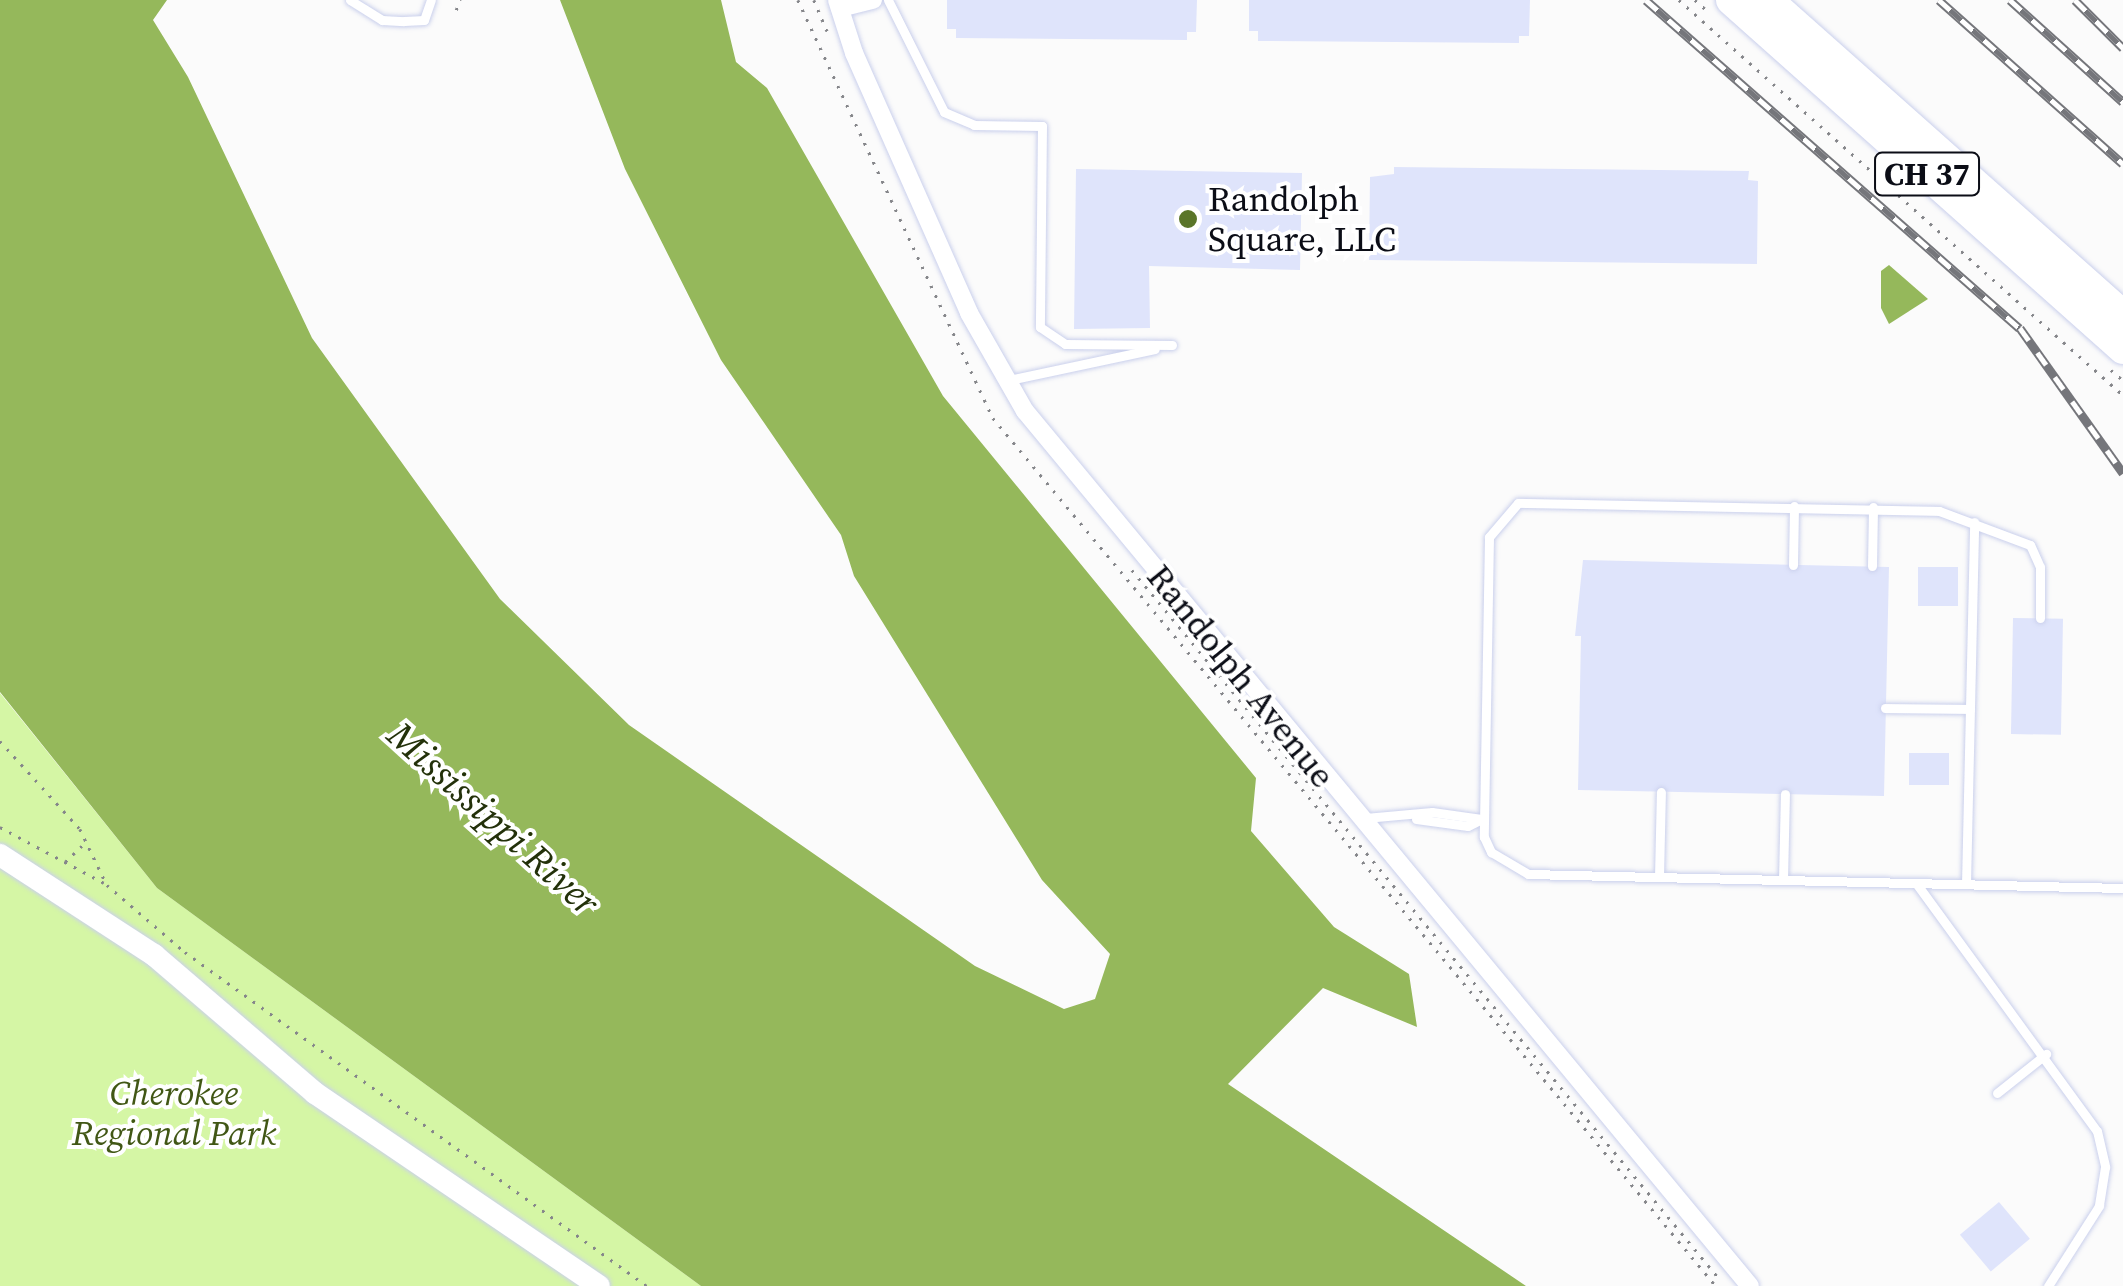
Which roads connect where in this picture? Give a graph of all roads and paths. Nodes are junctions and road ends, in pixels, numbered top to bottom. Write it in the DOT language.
graph roads {
  1 [pos="350,0"];
  2 [pos="431,0"];
  3 [pos="460,0"];
  4 [pos="873,0"];
  5 [pos="888,0"];
  6 [pos="1679,0"];
  7 [pos="1730,0"];
  8 [pos="1768,0"];
  9 [pos="839,4"];
  10 [pos="456,10"];
  11 [pos="2123,315"];
  12 [pos="2123,349"];
  13 [pos="1006,381"];
  14 [pos="2123,395"];
  15 [pos="1794,506"];
  16 [pos="1873,507"];
  17 [pos="1974,522"];
  18 [pos="1793,564"];
  19 [pos="1872,566"];
  20 [pos="2040,618"];
  21 [pos="1885,708"];
  22 [pos="1970,709"];
  23 [pos="0,741"];
  24 [pos="1661,792"];
  25 [pos="1785,794"];
  26 [pos="1357,818"];
  27 [pos="1482,820"];
  28 [pos="0,827"];
  29 [pos="86,842"];
  30 [pos="0,855"];
  31 [pos="65,862"];
  32 [pos="1659,877"];
  33 [pos="1783,880"];
  34 [pos="1916,883"];
  35 [pos="1966,884"];
  36 [pos="107,885"];
  37 [pos="2123,888"];
  38 [pos="2046,1054"];
  39 [pos="1998,1092"];
  40 [pos="600,1286"];
  41 [pos="647,1286"];
  42 [pos="1750,1286"];
  43 [pos="2048,1286"];
  1 -- 2 [label="lane"];
  3 -- 10 [label="path"];
  4 -- 9 [label="street"];
  5 -- 13 [label="lane"];
  6 -- 14 [label="path"];
  7 -- 12 [label="highway, CH 37"];
  8 -- 11 [label="highway, CH 37"];
  9 -- 13 [label="street, Randolph Avenue"];
  13 -- 26 [label="street, Randolph Avenue"];
  15 -- 16 [label="lane"];
  15 -- 18 [label="lane"];
  15 -- 27 [label="lane"];
  16 -- 17 [label="lane"];
  16 -- 19 [label="lane"];
  17 -- 20 [label="lane"];
  17 -- 22 [label="lane"];
  21 -- 22 [label="lane"];
  22 -- 35 [label="lane"];
  23 -- 29 [label="path"];
  24 -- 32 [label="lane"];
  25 -- 33 [label="lane"];
  26 -- 27 [label="lane"];
  26 -- 42 [label="street, Randolph Avenue"];
  27 -- 32 [label="lane"];
  28 -- 31 [label="path"];
  29 -- 31 [label="path"];
  29 -- 36 [label="path"];
  30 -- 40 [label="street"];
  31 -- 36 [label="path"];
  32 -- 33 [label="lane"];
  33 -- 34 [label="lane"];
  34 -- 35 [label="lane"];
  34 -- 38 [label="lane"];
  35 -- 37 [label="lane"];
  36 -- 41 [label="path"];
  38 -- 39 [label="lane"];
  38 -- 43 [label="lane"];
}
